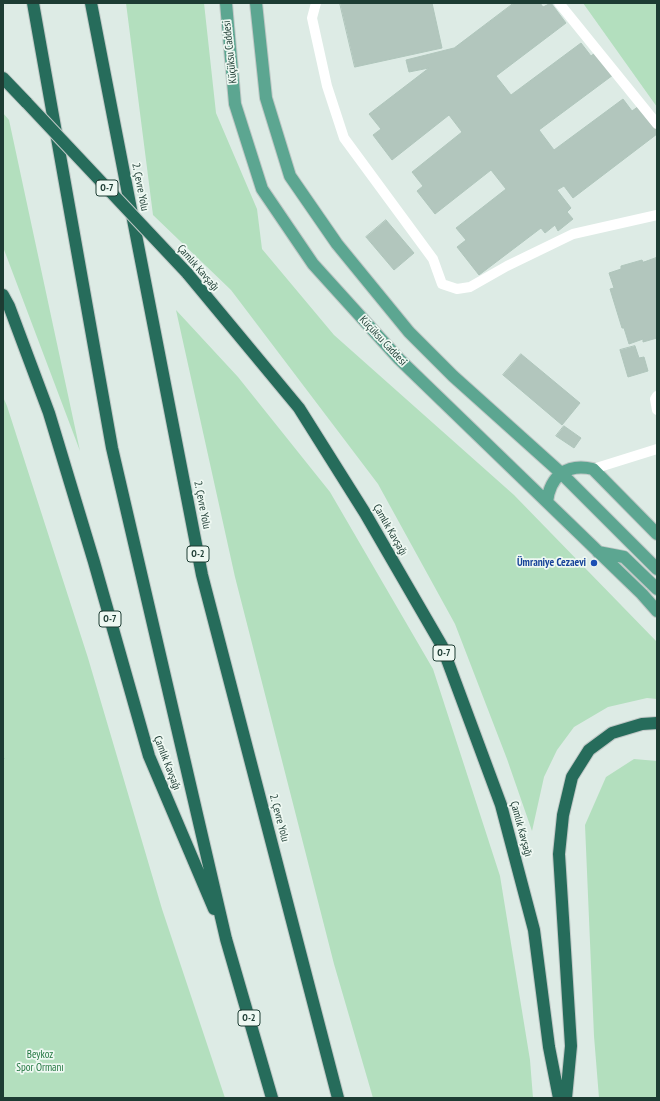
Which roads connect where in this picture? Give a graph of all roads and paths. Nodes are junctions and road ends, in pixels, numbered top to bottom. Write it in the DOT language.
graph roads {
  1 [pos="33,3"];
  2 [pos="91,3"];
  3 [pos="226,3"];
  4 [pos="256,3"];
  5 [pos="316,3"];
  6 [pos="560,3"];
  7 [pos="3,78"];
  8 [pos="657,124"];
  9 [pos="657,215"];
  10 [pos="3,295"];
  11 [pos="657,396"];
  12 [pos="657,410"];
  13 [pos="657,449"];
  14 [pos="592,469"];
  15 [pos="561,473"];
  16 [pos="547,502"];
  17 [pos="657,534"];
  18 [pos="598,552"];
  19 [pos="657,570"];
  20 [pos="657,589"];
  21 [pos="657,611"];
  22 [pos="657,723"];
  23 [pos="226,939"];
  24 [pos="272,1098"];
  25 [pos="338,1098"];
  26 [pos="559,1098"];
  27 [pos="566,1098"];
  1 -- 23 [label="highway, O-2"];
  2 -- 25 [label="highway, 2. Çevre Yolu / O-2"];
  3 -- 16 [label="main road, Küçüksu Caddesi"];
  4 -- 15 [label="main road"];
  5 -- 9 [label="lane"];
  6 -- 8 [label="lane"];
  7 -- 26 [label="highway, Çamlık Kavşağı / O-7, bridge"];
  10 -- 23 [label="highway, Çamlık Kavşağı / O-7"];
  11 -- 12 [label="lane"];
  13 -- 14 [label="lane"];
  14 -- 15 [label="main road"];
  14 -- 17 [label="main road"];
  15 -- 16 [label="main road"];
  15 -- 19 [label="main road"];
  16 -- 18 [label="main road, Küçüksu Caddesi"];
  18 -- 20 [label="main road"];
  18 -- 21 [label="main road, Küçüksu Caddesi"];
  22 -- 27 [label="highway"];
  23 -- 24 [label="highway, O-2"];
}
